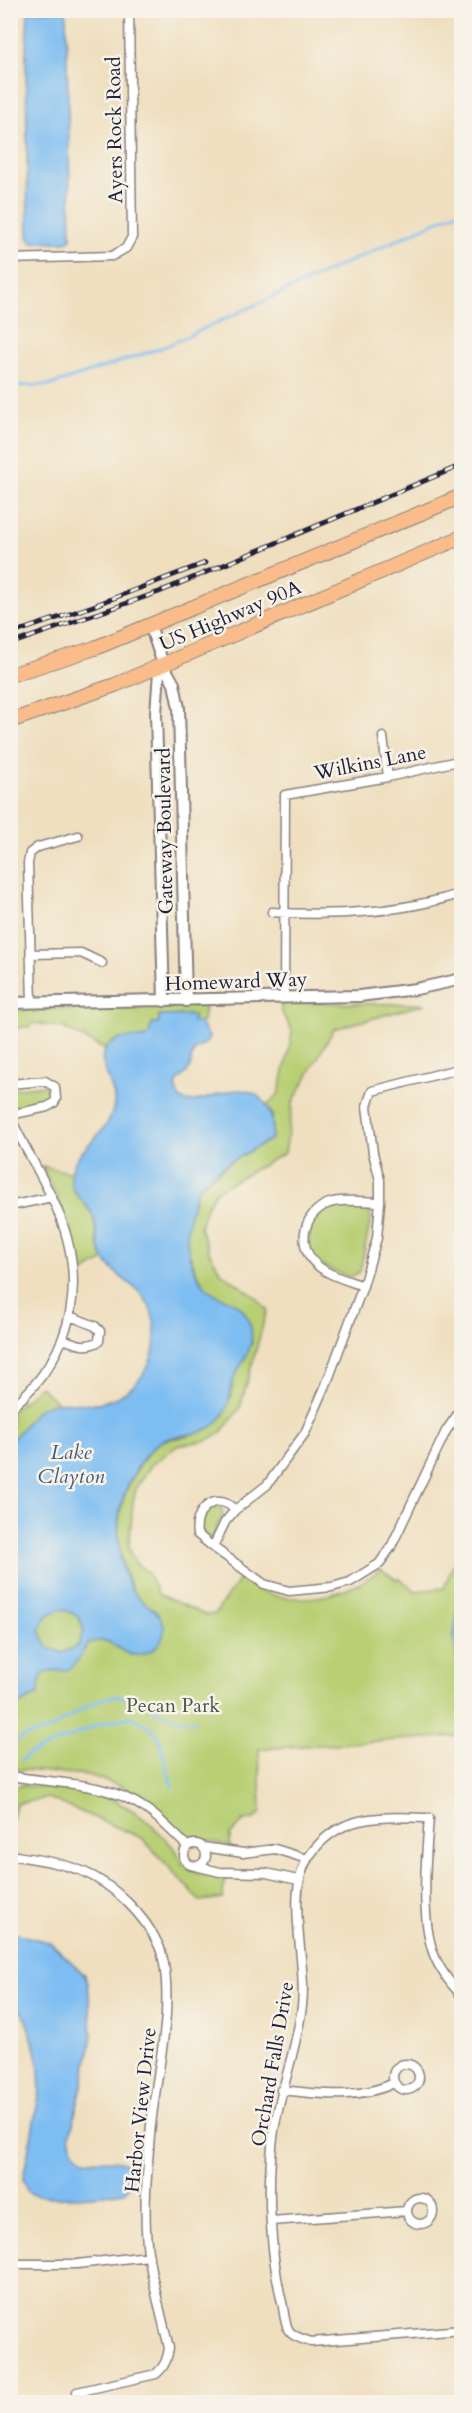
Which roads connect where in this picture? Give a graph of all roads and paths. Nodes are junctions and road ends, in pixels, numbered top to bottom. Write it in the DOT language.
graph roads {
  1 [pos="129,10"];
  2 [pos="10,259"];
  3 [pos="462,496"];
  4 [pos="462,537"];
  5 [pos="150,626"];
  6 [pos="163,664"];
  7 [pos="10,675"];
  8 [pos="10,721"];
  9 [pos="383,737"];
  10 [pos="462,760"];
  11 [pos="388,777"];
  12 [pos="78,836"];
  13 [pos="462,893"];
  14 [pos="272,912"];
  15 [pos="285,913"];
  16 [pos="31,954"];
  17 [pos="102,963"];
  18 [pos="462,979"];
  19 [pos="284,997"];
  20 [pos="164,1001"];
  21 [pos="186,1001"];
  22 [pos="10,1003"];
  23 [pos="32,1003"];
  24 [pos="462,1068"];
  25 [pos="10,1084"];
  26 [pos="10,1116"];
  27 [pos="52,1197"];
  28 [pos="380,1202"];
  29 [pos="10,1206"];
  30 [pos="363,1286"];
  31 [pos="70,1316"];
  32 [pos="63,1339"];
  33 [pos="462,1408"];
  34 [pos="10,1409"];
  35 [pos="235,1510"];
  36 [pos="213,1547"];
  37 [pos="10,1776"];
  38 [pos="188,1847"];
  39 [pos="203,1847"];
  40 [pos="10,1855"];
  41 [pos="307,1859"];
  42 [pos="195,1866"];
  43 [pos="298,1880"];
  44 [pos="462,1996"];
  45 [pos="394,2083"];
  46 [pos="281,2090"];
  47 [pos="407,2211"];
  48 [pos="271,2221"];
  49 [pos="149,2256"];
  50 [pos="10,2264"];
  51 [pos="462,2330"];
  52 [pos="77,2392"];
  1 -- 2 [label="street, Ayers Rock Road"];
  3 -- 5 [label="main road, US Highway 90A"];
  4 -- 6 [label="main road, US Highway 90A"];
  5 -- 6 [label="street, Gateway Boulevard"];
  5 -- 7 [label="main road, US Highway 90A"];
  6 -- 8 [label="main road, US Highway 90A"];
  6 -- 20 [label="street, Gateway Boulevard"];
  6 -- 21 [label="street, Gateway Boulevard"];
  9 -- 11 [label="street"];
  10 -- 11 [label="street, Wilkins Lane"];
  11 -- 15 [label="street, Wilkins Lane"];
  12 -- 16 [label="street"];
  13 -- 15 [label="street"];
  14 -- 15 [label="street"];
  15 -- 19 [label="street"];
  16 -- 17 [label="street"];
  16 -- 23 [label="street"];
  18 -- 19 [label="street, Homeward Way"];
  19 -- 21 [label="street, Homeward Way"];
  20 -- 21 [label="street, Homeward Way"];
  20 -- 23 [label="street, Homeward Way"];
  22 -- 23 [label="street, Homeward Way"];
  24 -- 28 [label="street"];
  25 -- 26 [label="street"];
  26 -- 27 [label="street"];
  27 -- 29 [label="street"];
  27 -- 31 [label="street"];
  28 -- 30 [label="street"];
  28 -- 30 [label="street"];
  30 -- 35 [label="street"];
  31 -- 32 [label="street"];
  31 -- 32 [label="street"];
  32 -- 34 [label="street"];
  33 -- 36 [label="street"];
  35 -- 36 [label="street"];
  35 -- 36 [label="street"];
  37 -- 38 [label="street"];
  38 -- 39 [label="street"];
  38 -- 42 [label="street"];
  39 -- 41 [label="street"];
  39 -- 42 [label="street"];
  40 -- 49 [label="street, Harbor View Drive"];
  41 -- 43 [label="street, Orchard Falls Drive"];
  41 -- 44 [label="street, Orchard Falls Drive"];
  42 -- 43 [label="street"];
  43 -- 46 [label="street, Orchard Falls Drive"];
  45 -- 46 [label="street"];
  46 -- 48 [label="street, Orchard Falls Drive"];
  47 -- 48 [label="street"];
  48 -- 51 [label="street, Orchard Falls Drive"];
  49 -- 50 [label="street"];
  49 -- 52 [label="street, Harbor View Drive"];
}
